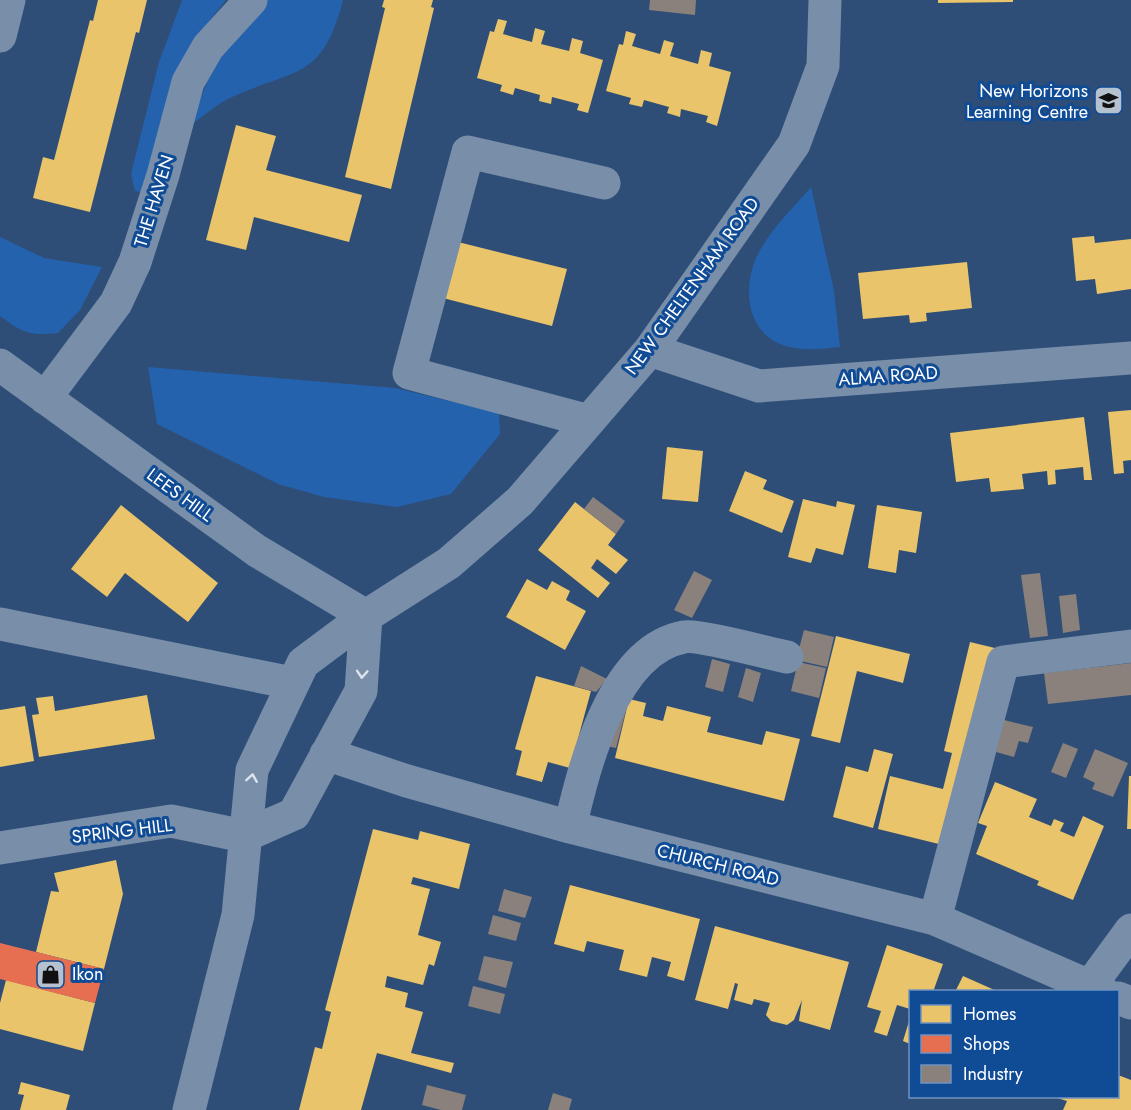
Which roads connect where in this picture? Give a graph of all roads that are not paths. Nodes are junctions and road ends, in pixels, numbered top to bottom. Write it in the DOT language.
graph roads {
  1 [pos="9,0"];
  2 [pos="251,0"];
  3 [pos="825,0"];
  4 [pos="0,36"];
  5 [pos="604,183"];
  6 [pos="650,350"];
  7 [pos="1131,358"];
  8 [pos="0,365"];
  9 [pos="45,398"];
  10 [pos="589,421"];
  11 [pos="366,616"];
  12 [pos="0,624"];
  13 [pos="1131,646"];
  14 [pos="787,657"];
  15 [pos="292,683"];
  16 [pos="327,754"];
  17 [pos="570,828"];
  18 [pos="244,836"];
  19 [pos="0,848"];
  20 [pos="935,919"];
  21 [pos="1131,930"];
  22 [pos="1099,990"];
  23 [pos="1105,990"];
  24 [pos="189,1110"];
  1 -- 4 [label="street"];
  2 -- 9 [label="street, THE HAVEN"];
  3 -- 6 [label="street, NEW CHELTENHAM ROAD"];
  5 -- 10 [label="street"];
  6 -- 7 [label="street, ALMA ROAD"];
  6 -- 10 [label="street, NEW CHELTENHAM ROAD"];
  8 -- 9 [label="street, LEES HILL"];
  9 -- 11 [label="street, LEES HILL"];
  10 -- 11 [label="street, NEW CHELTENHAM ROAD"];
  11 -- 15 [label="street, NEW CHELTENHAM ROAD"];
  11 -- 16 [label="street, one-way"];
  12 -- 15 [label="street"];
  13 -- 20 [label="street"];
  14 -- 17 [label="street"];
  18 -- 15 [label="street, NEW CHELTENHAM ROAD, one-way"];
  16 -- 17 [label="street, CHURCH ROAD"];
  16 -- 18 [label="street"];
  17 -- 20 [label="street, CHURCH ROAD"];
  18 -- 19 [label="street, SPRING HILL"];
  18 -- 24 [label="street, NEW CHELTENHAM ROAD"];
  20 -- 22 [label="street, CHURCH ROAD"];
  21 -- 23 [label="street"];
}
